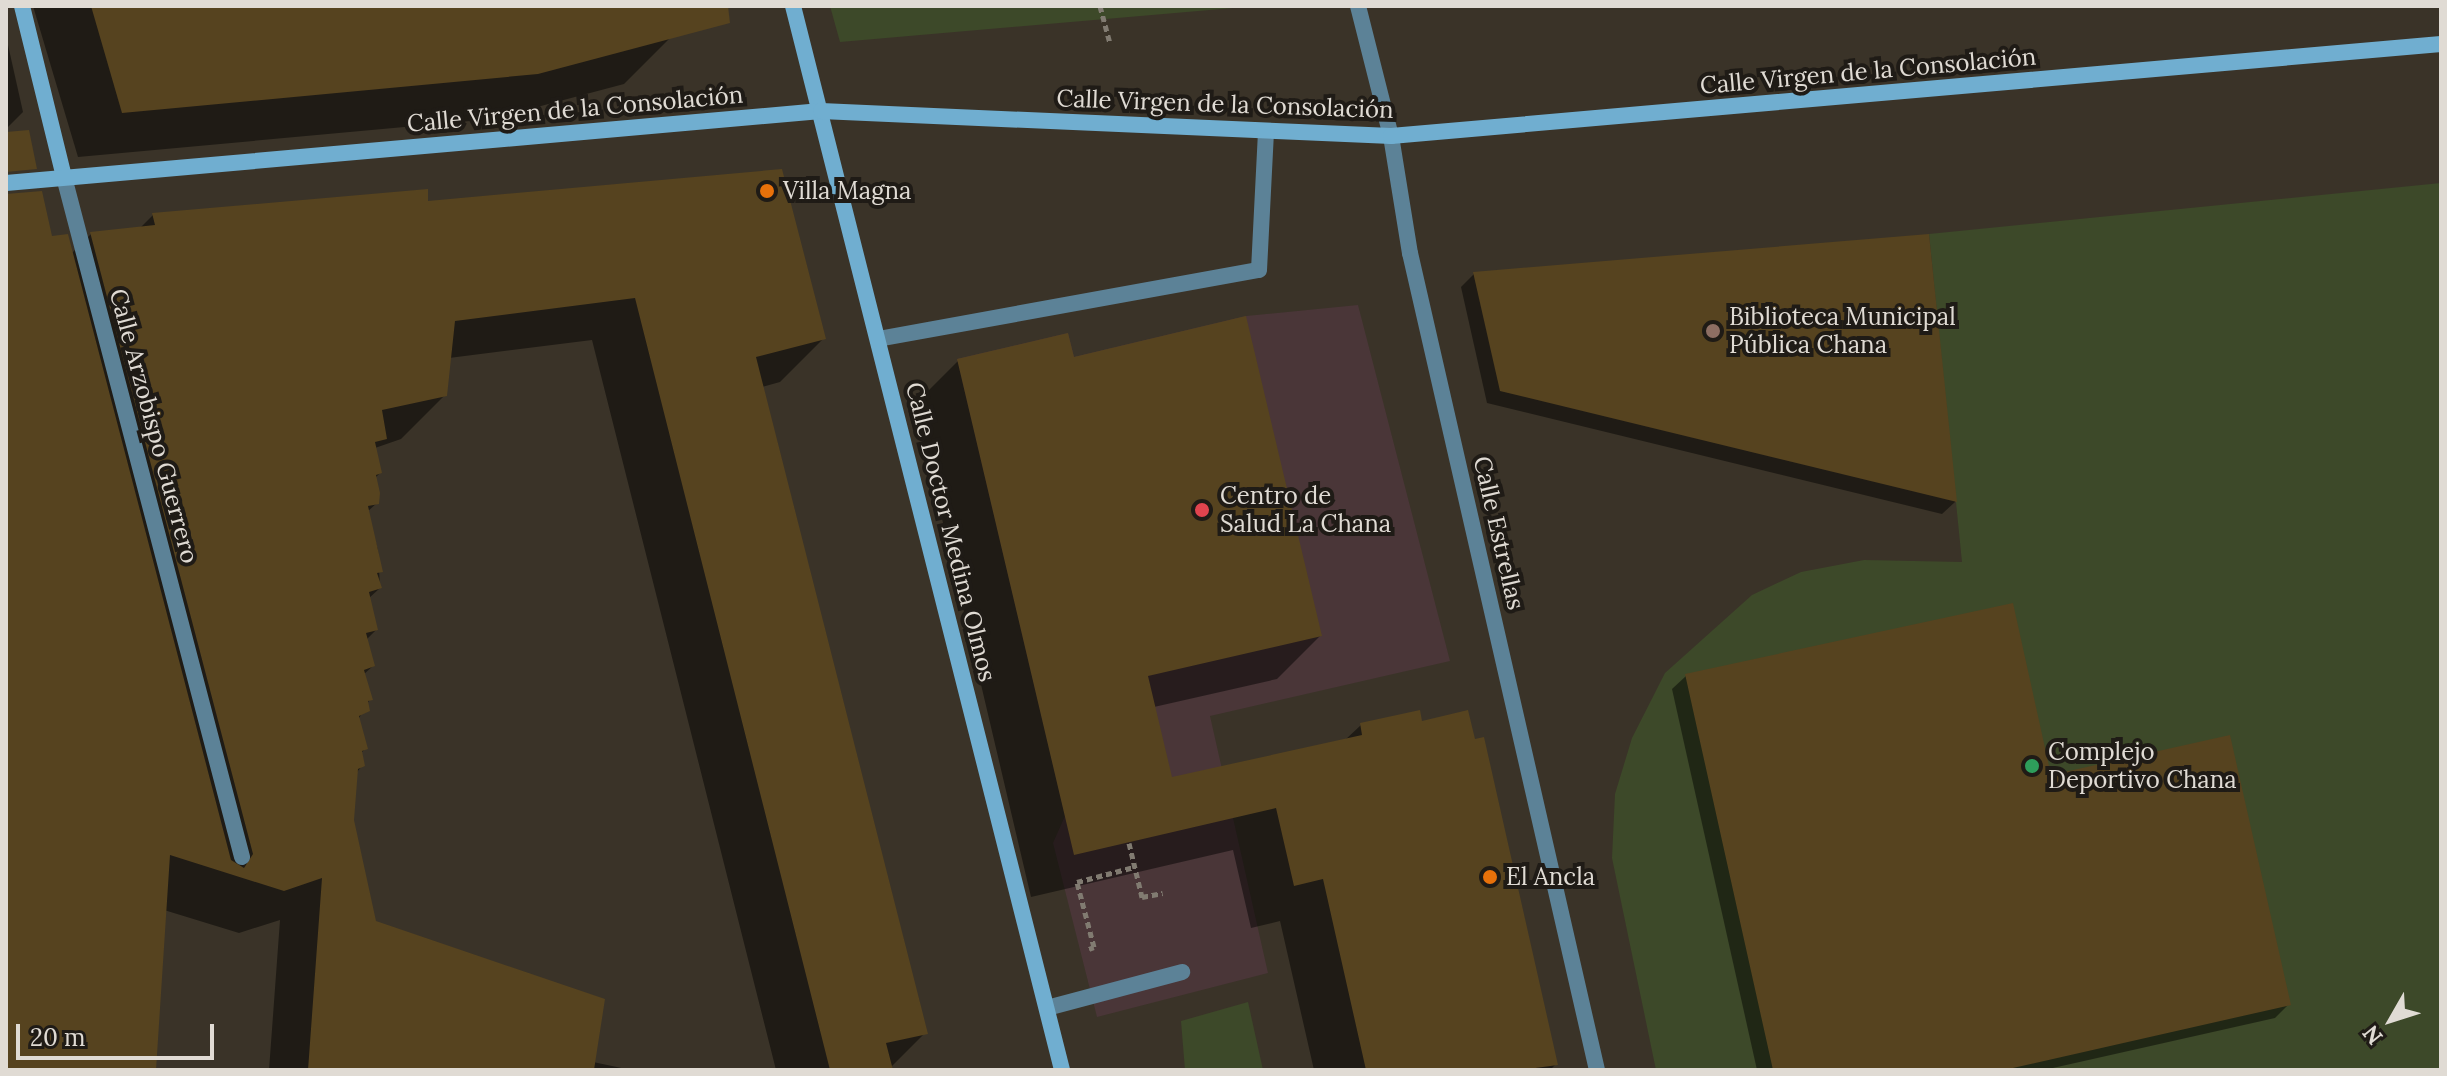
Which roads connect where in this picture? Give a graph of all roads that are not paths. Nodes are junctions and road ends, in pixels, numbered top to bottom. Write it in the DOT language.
graph roads {
  1 [pos="22,6"];
  2 [pos="793,6"];
  3 [pos="1358,6"];
  4 [pos="2441,44"];
  5 [pos="821,111"];
  6 [pos="1266,131"];
  7 [pos="1391,136"];
  8 [pos="64,177"];
  9 [pos="6,183"];
  10 [pos="878,339"];
  11 [pos="242,857"];
  12 [pos="1182,972"];
  13 [pos="1047,1008"];
  14 [pos="1062,1070"];
  15 [pos="1597,1070"];
  1 -- 8 [label="main road, Calle Arzobispo Guerrero"];
  2 -- 5 [label="main road, Calle Doctor Medina Olmos"];
  3 -- 7 [label="street, Calle Estrellas"];
  4 -- 7 [label="main road, Calle Virgen de la Consolación"];
  5 -- 6 [label="main road, Calle Virgen de la Consolación"];
  5 -- 8 [label="main road, Calle Virgen de la Consolación"];
  5 -- 10 [label="main road, Calle Doctor Medina Olmos"];
  6 -- 7 [label="main road, Calle Virgen de la Consolación"];
  6 -- 10 [label="street"];
  7 -- 15 [label="street, Calle Estrellas"];
  8 -- 9 [label="main road, Calle Virgen de la Consolación"];
  8 -- 11 [label="street, Calle Arzobispo Guerrero"];
  10 -- 13 [label="main road, Calle Doctor Medina Olmos"];
  12 -- 13 [label="street"];
  13 -- 14 [label="main road, Calle Doctor Medina Olmos"];
}
